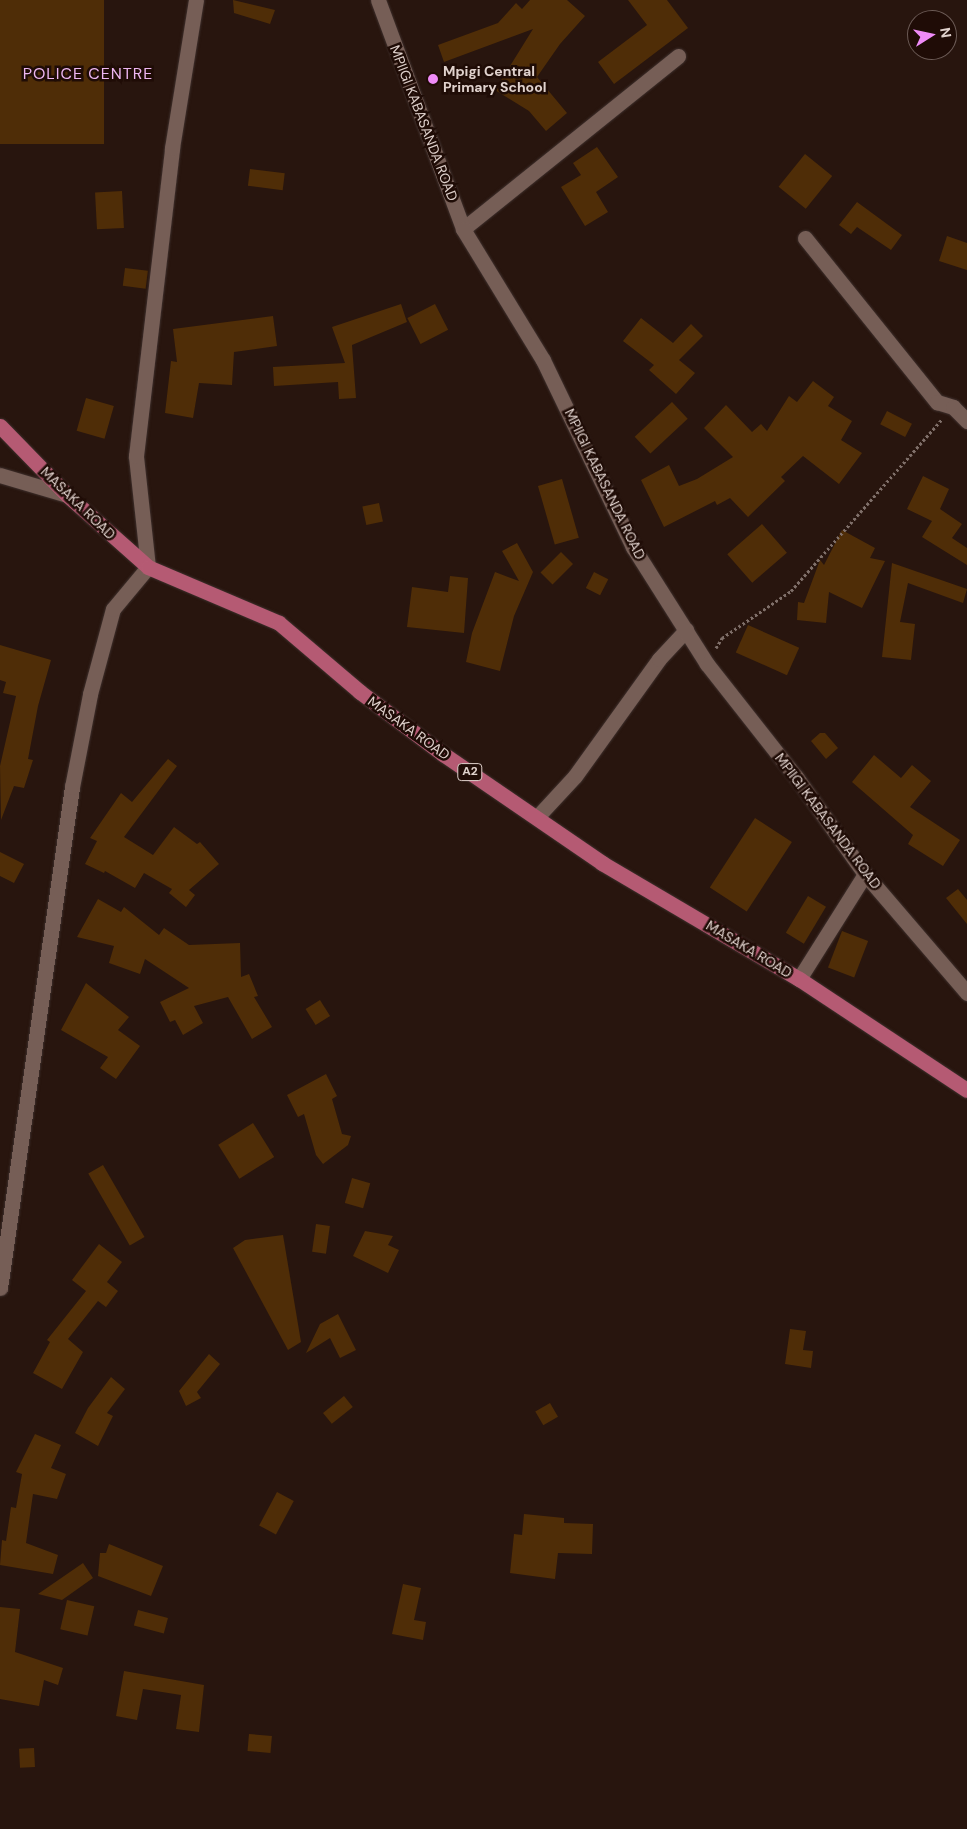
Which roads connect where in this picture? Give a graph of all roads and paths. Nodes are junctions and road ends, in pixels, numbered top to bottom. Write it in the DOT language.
graph roads {
  1 [pos="196,0"];
  2 [pos="378,0"];
  3 [pos="678,56"];
  4 [pos="463,229"];
  5 [pos="805,238"];
  6 [pos="953,407"];
  7 [pos="967,421"];
  8 [pos="0,426"];
  9 [pos="0,474"];
  10 [pos="67,495"];
  11 [pos="148,568"];
  12 [pos="686,630"];
  13 [pos="707,664"];
  14 [pos="538,816"];
  15 [pos="866,874"];
  16 [pos="799,979"];
  17 [pos="967,993"];
  18 [pos="967,1090"];
  19 [pos="0,1288"];
  1 -- 11 [label="main road"];
  2 -- 4 [label="main road, MPIIGI KABASANDA ROAD"];
  3 -- 4 [label="main road"];
  4 -- 12 [label="main road, MPIIGI KABASANDA ROAD"];
  5 -- 6 [label="main road"];
  6 -- 7 [label="main road"];
  6 -- 13 [label="path"];
  8 -- 10 [label="main road, MASAKA ROAD / A2"];
  9 -- 10 [label="main road"];
  10 -- 11 [label="main road, MASAKA ROAD / A2"];
  11 -- 14 [label="main road, MASAKA ROAD / A2"];
  11 -- 19 [label="main road"];
  12 -- 13 [label="main road, MPIIGI KABASANDA ROAD"];
  12 -- 14 [label="main road"];
  13 -- 15 [label="main road, MPIIGI KABASANDA ROAD"];
  14 -- 16 [label="main road, MASAKA ROAD / A2"];
  15 -- 16 [label="main road"];
  15 -- 17 [label="main road, MPIIGI KABASANDA ROAD"];
  16 -- 18 [label="main road, MASAKA ROAD / A2"];
}
